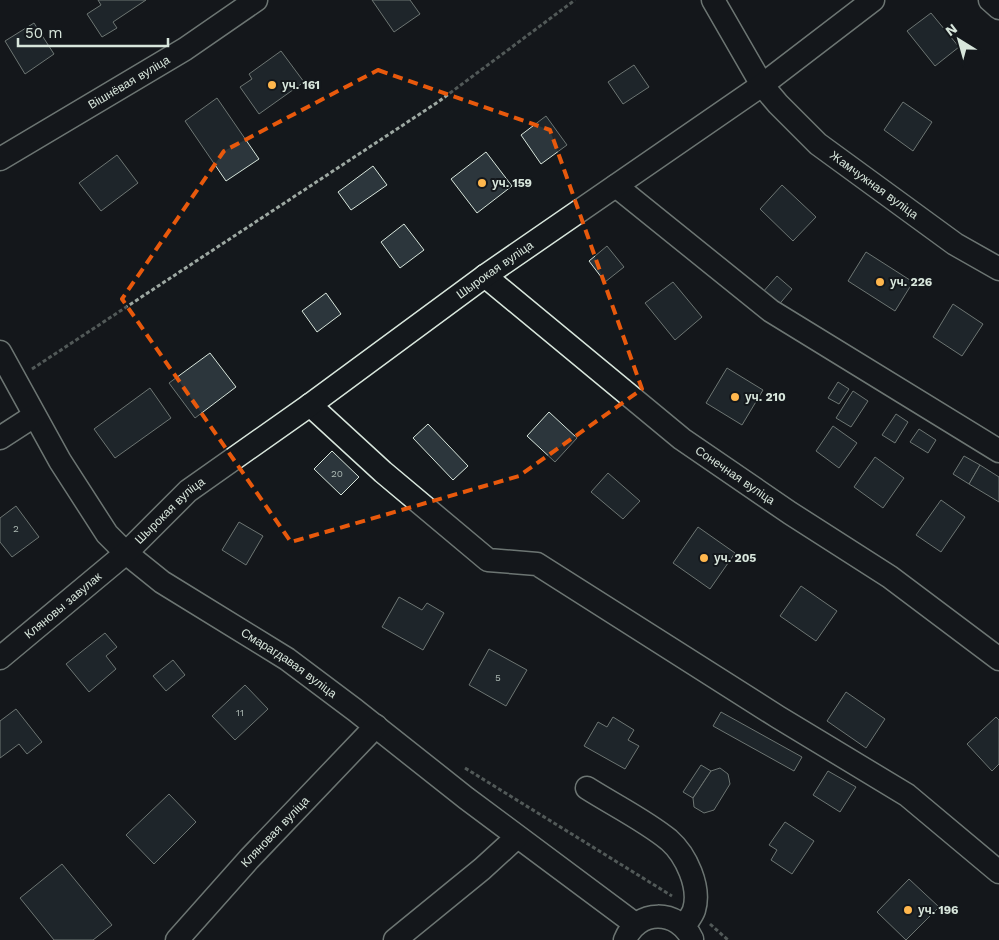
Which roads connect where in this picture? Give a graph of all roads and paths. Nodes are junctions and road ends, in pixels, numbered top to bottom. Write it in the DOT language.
graph roads {
  1 [pos="256,0"];
  2 [pos="575,0"];
  3 [pos="713,0"];
  4 [pos="873,0"];
  5 [pos="990,0"];
  6 [pos="999,8"];
  7 [pos="762,85"];
  8 [pos="0,159"];
  9 [pos="616,186"];
  10 [pos="999,269"];
  11 [pos="484,276"];
  12 [pos="0,352"];
  13 [pos="14,380"];
  14 [pos="310,405"];
  15 [pos="34,416"];
  16 [pos="0,438"];
  17 [pos="999,451"];
  18 [pos="126,553"];
  19 [pos="0,658"];
  20 [pos="999,659"];
  21 [pos="376,726"];
  22 [pos="460,765"];
  23 [pos="587,788"];
  24 [pos="517,837"];
  25 [pos="999,872"];
  26 [pos="690,926"];
  27 [pos="630,932"];
  28 [pos="177,940"];
  29 [pos="396,940"];
  30 [pos="728,940"];
  1 -- 8 [label="street, Вішнёвая вуліца"];
  2 -- 13 [label="path"];
  3 -- 7 [label="street, Жамчужная вуліца"];
  4 -- 7 [label="street, Шырокая вуліца"];
  5 -- 6 [label="street"];
  7 -- 9 [label="street, Шырокая вуліца"];
  7 -- 10 [label="street, Жамчужная вуліца"];
  9 -- 11 [label="street, Шырокая вуліца"];
  9 -- 17 [label="street"];
  11 -- 14 [label="street, Шырокая вуліца"];
  11 -- 20 [label="street, Сонечная вуліца"];
  12 -- 13 [label="street, Смарагдавая вуліца"];
  13 -- 15 [label="street, Смарагдавая вуліца"];
  14 -- 18 [label="street, Шырокая вуліца"];
  14 -- 25 [label="street"];
  15 -- 16 [label="street"];
  15 -- 18 [label="street, Смарагдавая вуліца"];
  18 -- 19 [label="street, Кляновы завулак"];
  18 -- 21 [label="street, Смарагдавая вуліца"];
  21 -- 24 [label="street, Смарагдавая вуліца"];
  21 -- 28 [label="street, Кляновая вуліца"];
  22 -- 26 [label="path"];
  23 -- 26 [label="street"];
  24 -- 27 [label="street, Смарагдавая вуліца"];
  24 -- 29 [label="street"];
  26 -- 27 [label="street"];
  26 -- 30 [label="path"];
}
